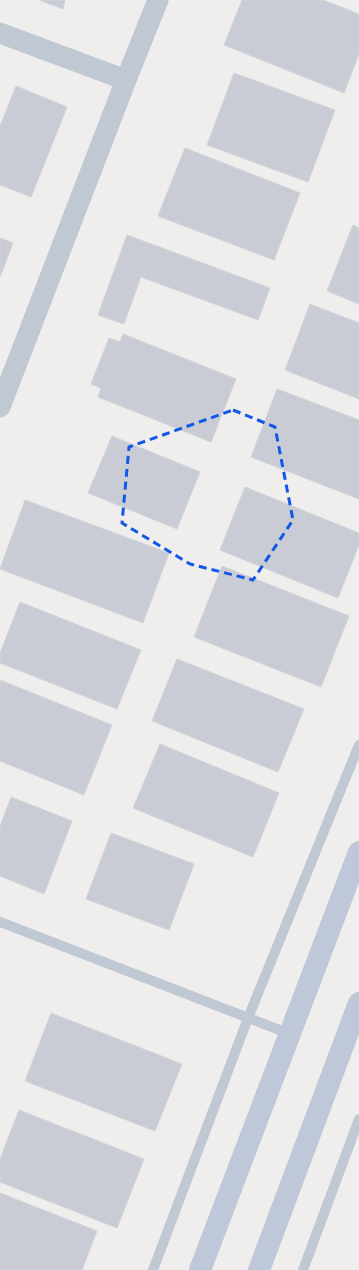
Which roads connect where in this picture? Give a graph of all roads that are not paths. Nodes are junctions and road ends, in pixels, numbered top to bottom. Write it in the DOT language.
graph roads {
  1 [pos="158,0"];
  2 [pos="0,33"];
  3 [pos="126,80"];
  4 [pos="2,398"];
  5 [pos="359,745"];
  6 [pos="359,852"];
  7 [pos="0,922"];
  8 [pos="359,1003"];
  9 [pos="248,1018"];
  10 [pos="290,1034"];
  11 [pos="359,1119"];
  12 [pos="153,1270"];
  13 [pos="200,1270"];
  14 [pos="259,1270"];
  15 [pos="303,1270"];
  1 -- 3 [label="street"];
  2 -- 3 [label="street"];
  3 -- 4 [label="street"];
  5 -- 9 [label="lane"];
  6 -- 10 [label="main road"];
  7 -- 9 [label="lane"];
  8 -- 14 [label="main road"];
  9 -- 10 [label="lane"];
  9 -- 12 [label="lane"];
  10 -- 13 [label="main road"];
  11 -- 15 [label="lane"];
}
